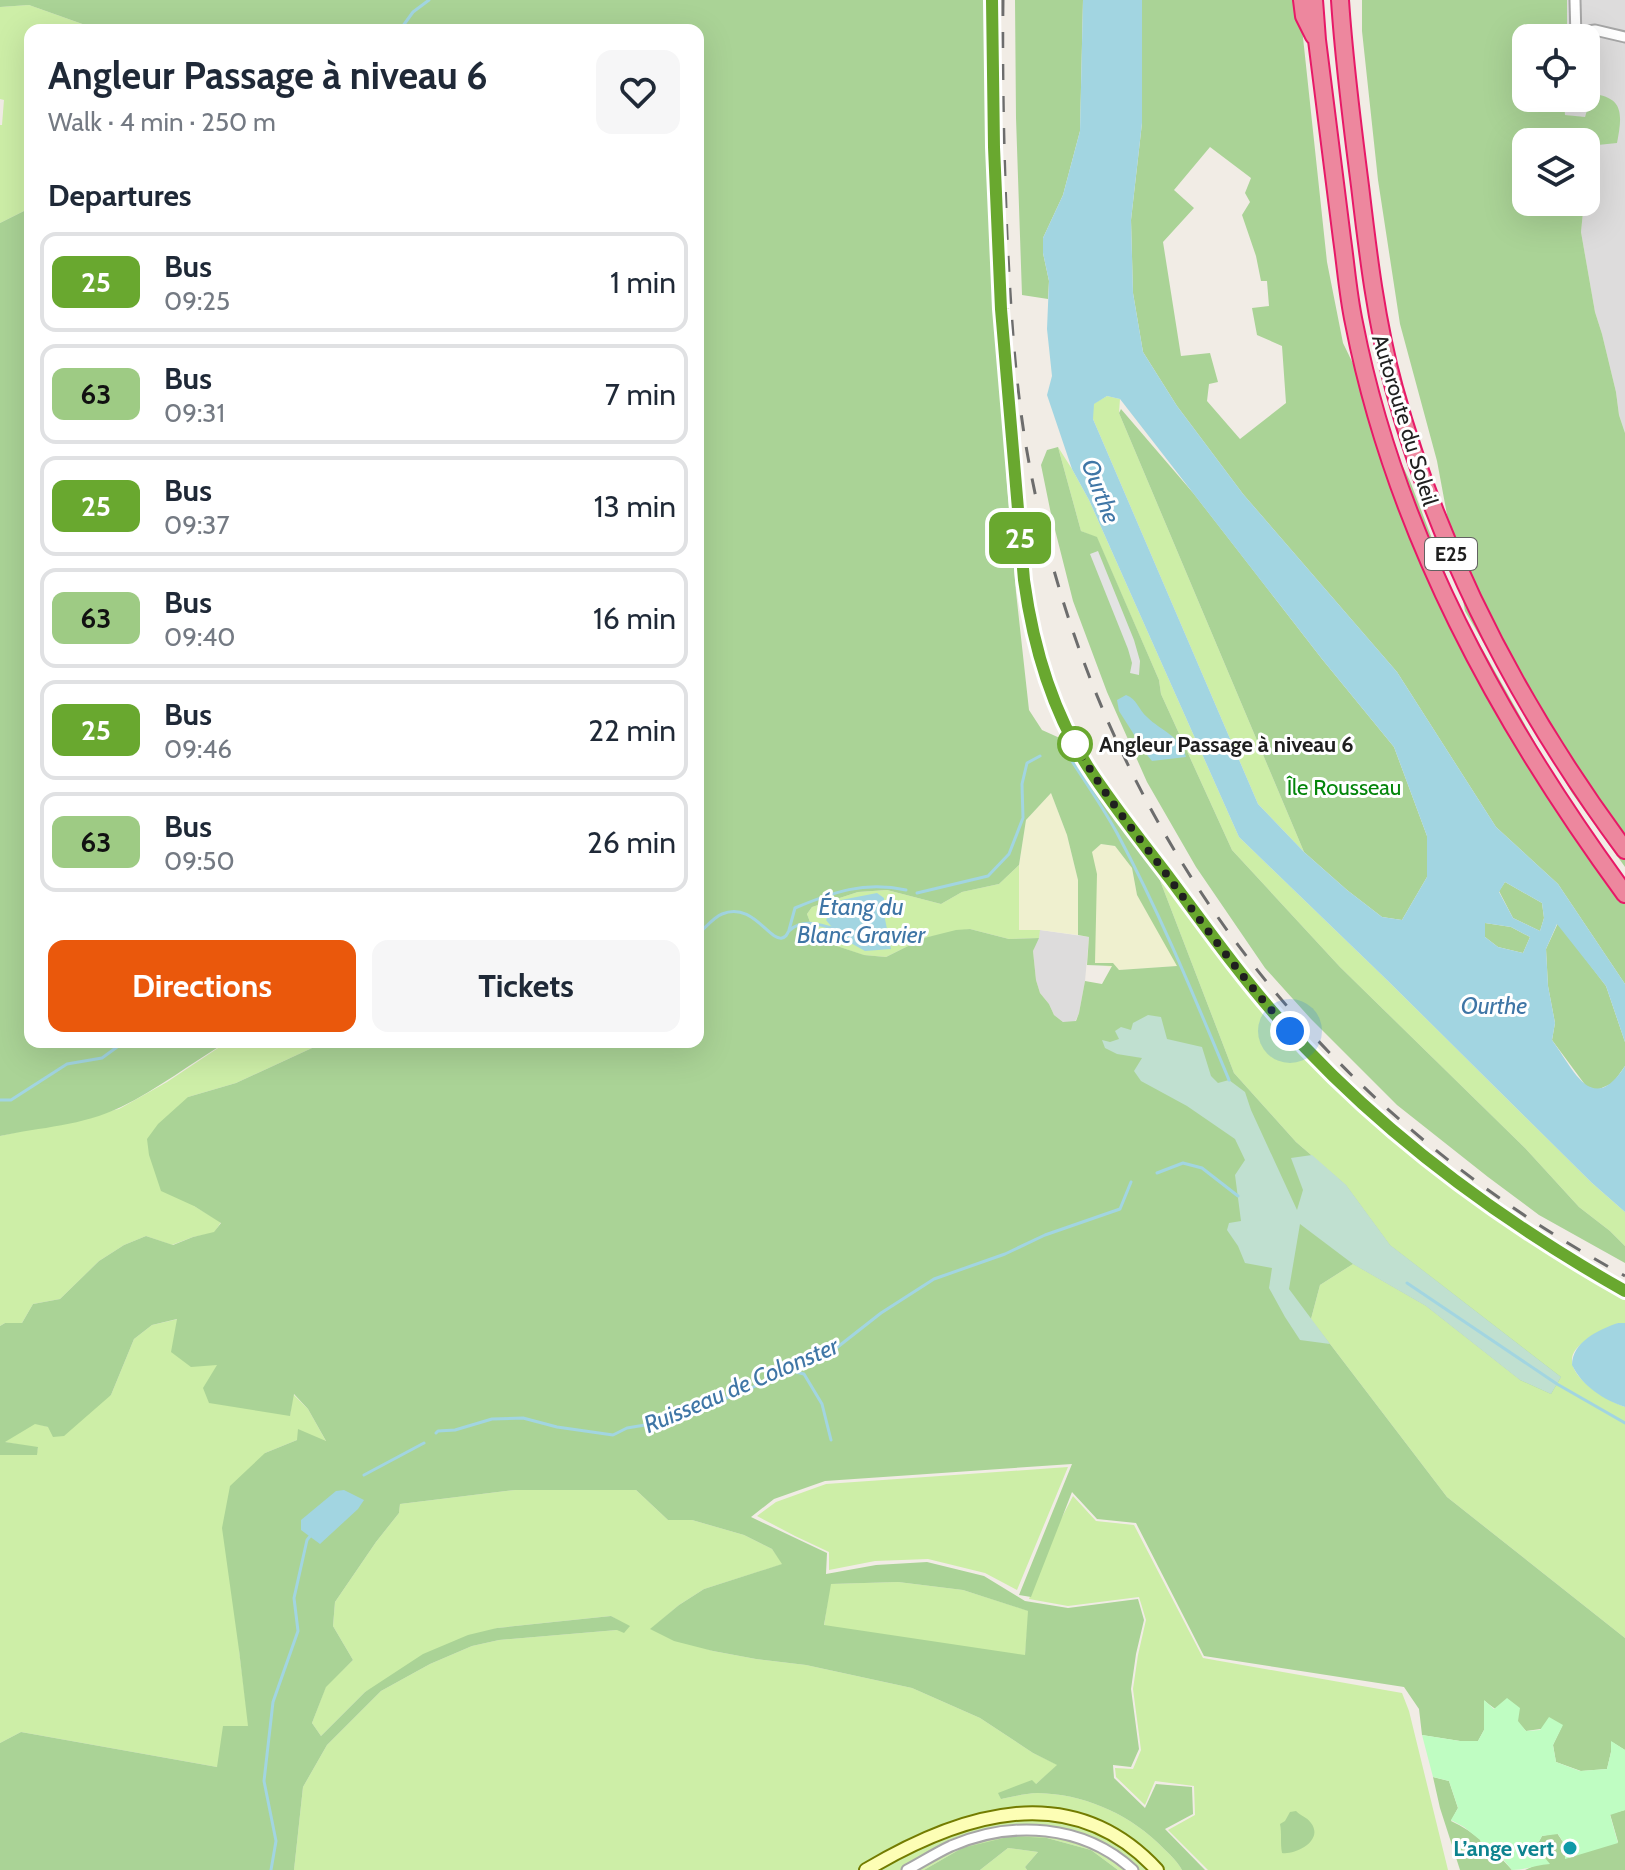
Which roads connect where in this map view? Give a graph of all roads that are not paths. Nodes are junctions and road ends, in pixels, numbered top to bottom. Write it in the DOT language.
graph roads {
  1 [pos="992,0"];
  2 [pos="1302,0"];
  3 [pos="1314,0"];
  4 [pos="1340,0"];
  5 [pos="1575,0"];
  6 [pos="1575,24"];
  7 [pos="1600,31"];
  8 [pos="1625,37"];
  9 [pos="1317,40"];
  10 [pos="1625,850"];
  11 [pos="1625,894"];
  12 [pos="1625,1291"];
  13 [pos="866,1870"];
  14 [pos="907,1870"];
  15 [pos="1133,1870"];
  16 [pos="1157,1870"];
  1 -- 12 [label="main road"];
  2 -- 9 [label="highway"];
  3 -- 9 [label="highway, Autoroute du Soleil / E25"];
  4 -- 10 [label="highway, Autoroute du Soleil / E25"];
  5 -- 6 [label="street"];
  7 -- 8 [label="street"];
  9 -- 11 [label="highway, Autoroute du Soleil / E25"];
  13 -- 16 [label="main road"];
  14 -- 15 [label="street"];
}
